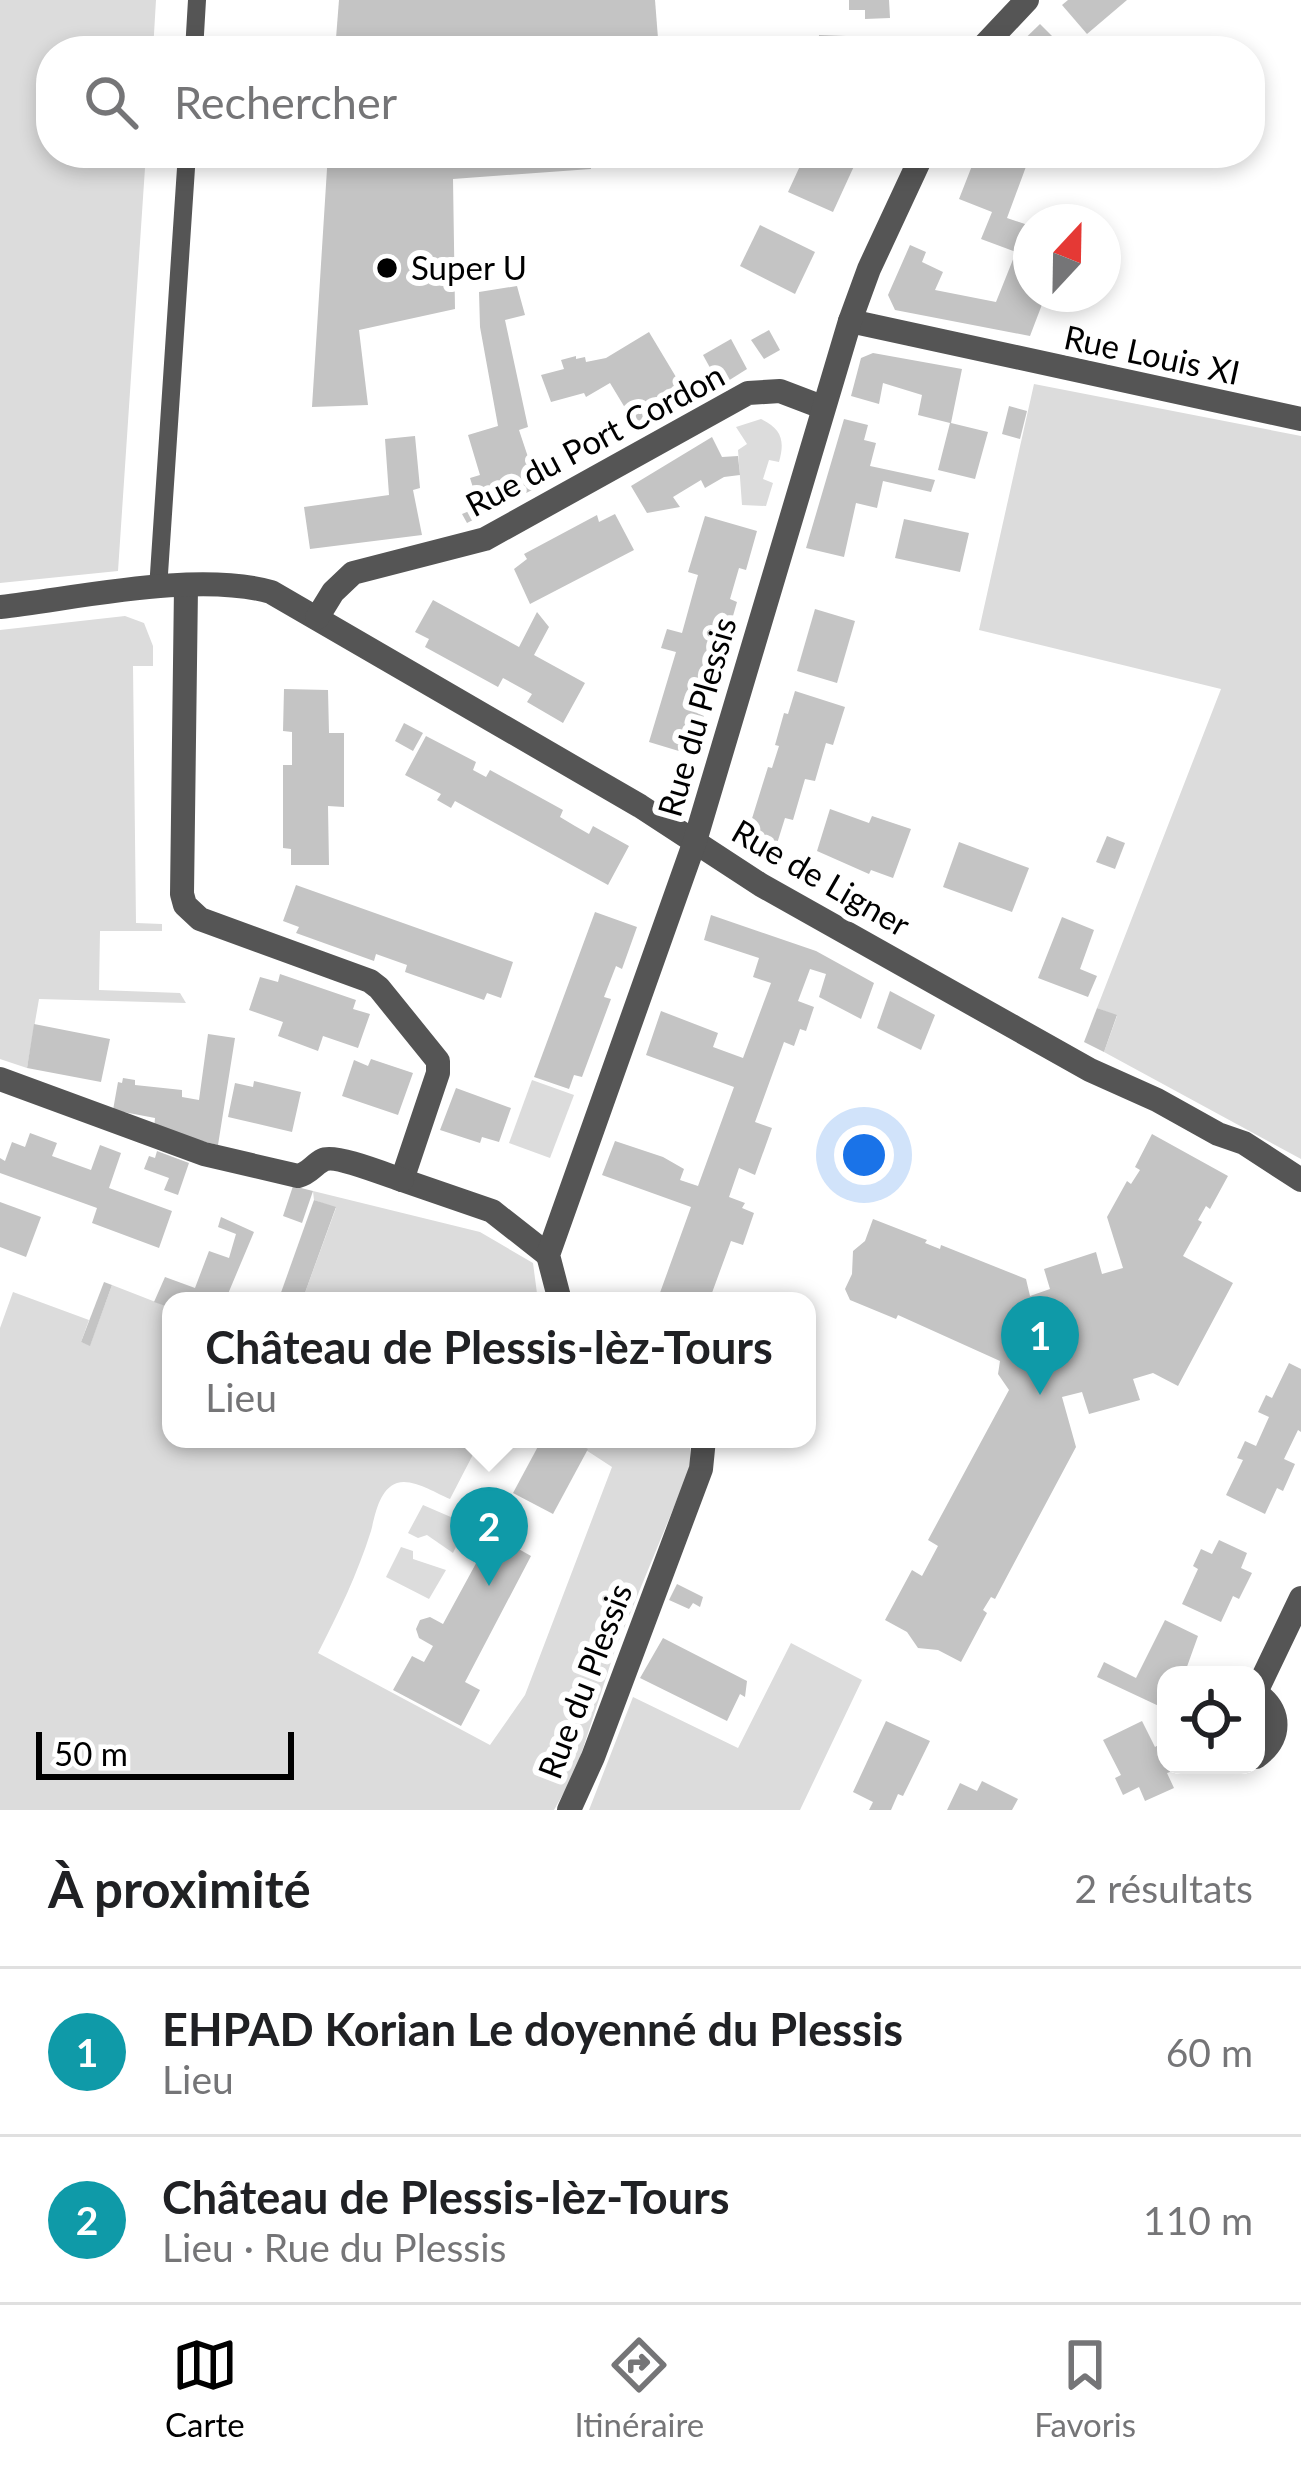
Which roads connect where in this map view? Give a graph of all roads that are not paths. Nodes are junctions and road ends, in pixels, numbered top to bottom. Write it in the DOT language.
graph roads {
  1 [pos="197,0"];
  2 [pos="1027,0"];
  3 [pos="195,36"];
  4 [pos="993,36"];
  5 [pos="186,168"];
  6 [pos="916,168"];
  7 [pos="850,321"];
  8 [pos="823,407"];
  9 [pos="1301,419"];
  10 [pos="186,587"];
  11 [pos="158,589"];
  12 [pos="0,607"];
  13 [pos="316,618"];
  14 [pos="694,842"];
  15 [pos="0,1079"];
  16 [pos="402,1180"];
  17 [pos="1301,1180"];
  18 [pos="548,1255"];
  19 [pos="558,1292"];
  20 [pos="703,1448"];
  21 [pos="1301,1598"];
  22 [pos="1265,1673"];
  23 [pos="1265,1701"];
  24 [pos="1265,1748"];
  25 [pos="569,1810"];
  1 -- 3 [label="lane"];
  2 -- 4 [label="street"];
  5 -- 11 [label="lane"];
  6 -- 7 [label="street, Rue du Plessis"];
  7 -- 8 [label="street, Rue du Plessis"];
  7 -- 9 [label="street, Rue Louis XI"];
  8 -- 13 [label="street, Rue du Port Cordon"];
  8 -- 14 [label="street, Rue du Plessis"];
  10 -- 11 [label="street"];
  10 -- 13 [label="street"];
  10 -- 16 [label="street"];
  11 -- 12 [label="street"];
  13 -- 14 [label="street, Rue de Ligner"];
  14 -- 17 [label="street, Rue de Ligner"];
  14 -- 18 [label="street, Rue du Plessis"];
  15 -- 16 [label="street"];
  16 -- 18 [label="street"];
  18 -- 19 [label="street"];
  20 -- 25 [label="street, Rue du Plessis"];
  21 -- 22 [label="street"];
  23 -- 24 [label="street"];
}
